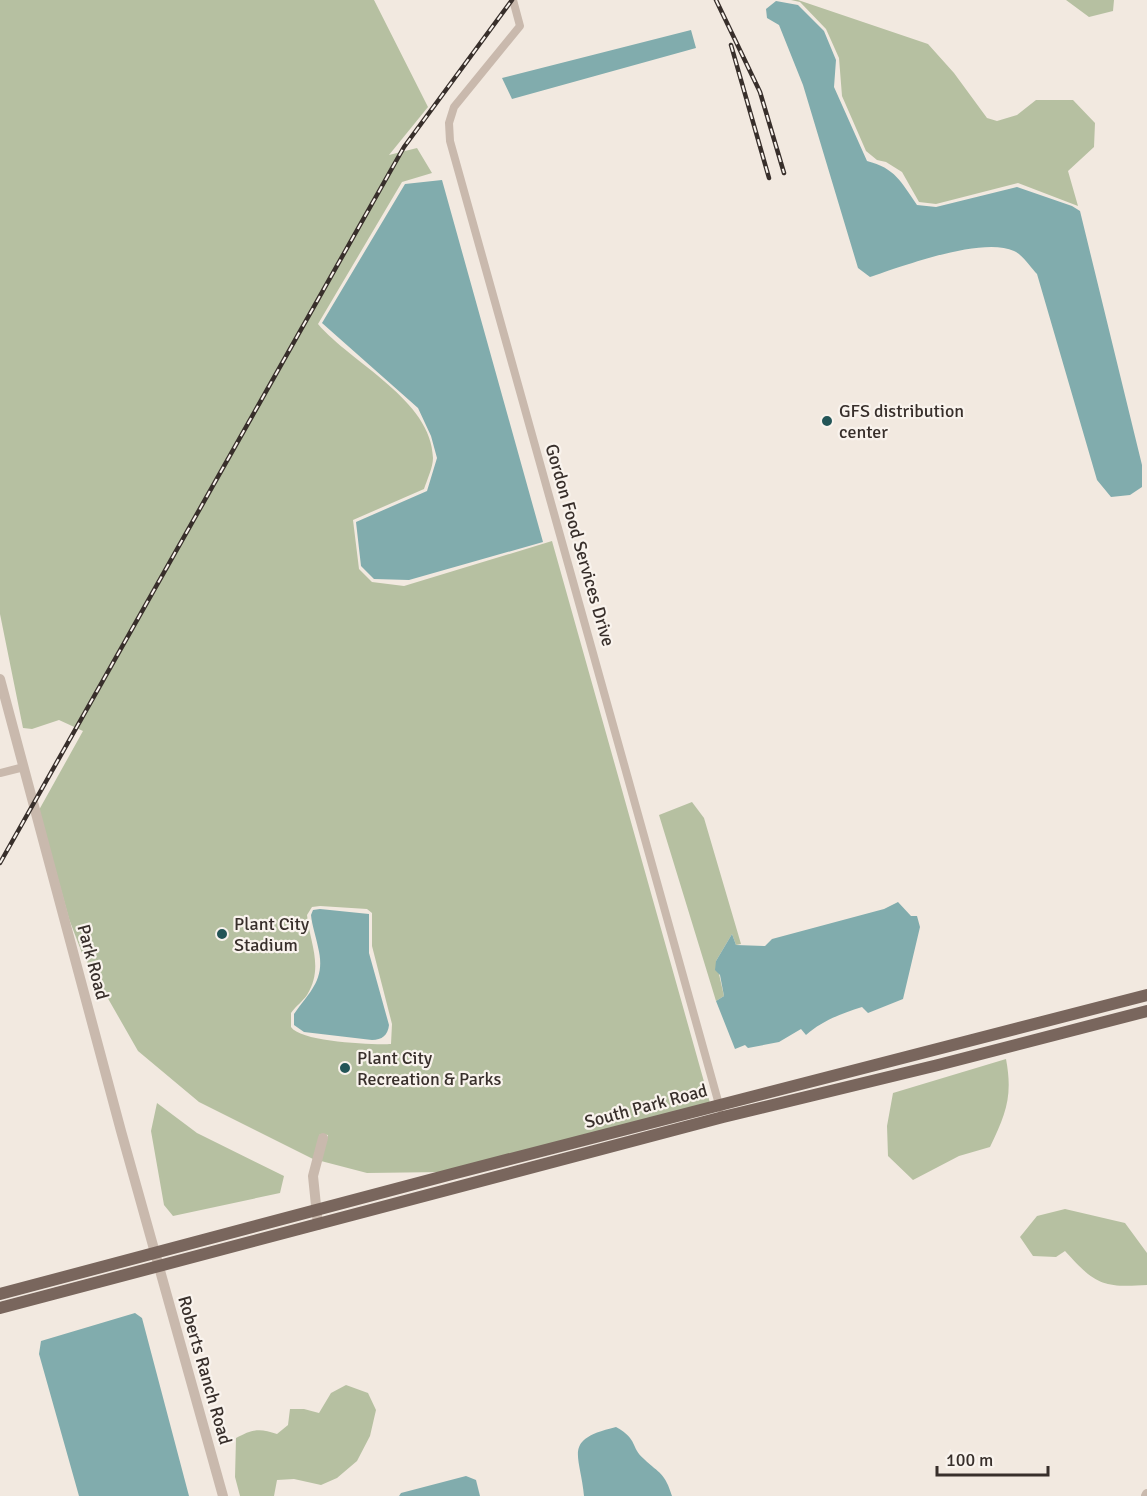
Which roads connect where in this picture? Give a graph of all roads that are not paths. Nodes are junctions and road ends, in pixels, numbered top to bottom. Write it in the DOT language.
graph roads {
  1 [pos="513,0"];
  2 [pos="0,679"];
  3 [pos="24,767"];
  4 [pos="0,773"];
  5 [pos="1147,995"];
  6 [pos="1147,1011"];
  7 [pos="721,1111"];
  8 [pos="602,1136"];
  9 [pos="323,1138"];
  10 [pos="442,1191"];
  11 [pos="317,1219"];
  12 [pos="156,1260"];
  13 [pos="49,1281"];
  14 [pos="0,1294"];
  15 [pos="0,1300"];
  16 [pos="0,1308"];
  17 [pos="223,1496"];
  1 -- 7 [label="street, Gordon Food Services Drive"];
  2 -- 3 [label="street, Park Road"];
  3 -- 4 [label="street"];
  3 -- 12 [label="street, Park Road"];
  5 -- 7 [label="main road, South Park Road"];
  6 -- 7 [label="main road, South Park Road"];
  7 -- 8 [label="main road, South Park Road"];
  7 -- 10 [label="main road, South Park Road"];
  8 -- 10 [label="main road"];
  8 -- 11 [label="main road, South Park Road"];
  9 -- 11 [label="street"];
  10 -- 11 [label="main road, South Park Road"];
  11 -- 12 [label="main road, South Park Road"];
  11 -- 12 [label="main road, South Park Road"];
  12 -- 13 [label="main road"];
  12 -- 16 [label="main road"];
  12 -- 17 [label="street, Roberts Ranch Road"];
  13 -- 14 [label="main road"];
  13 -- 15 [label="main road"];
}
